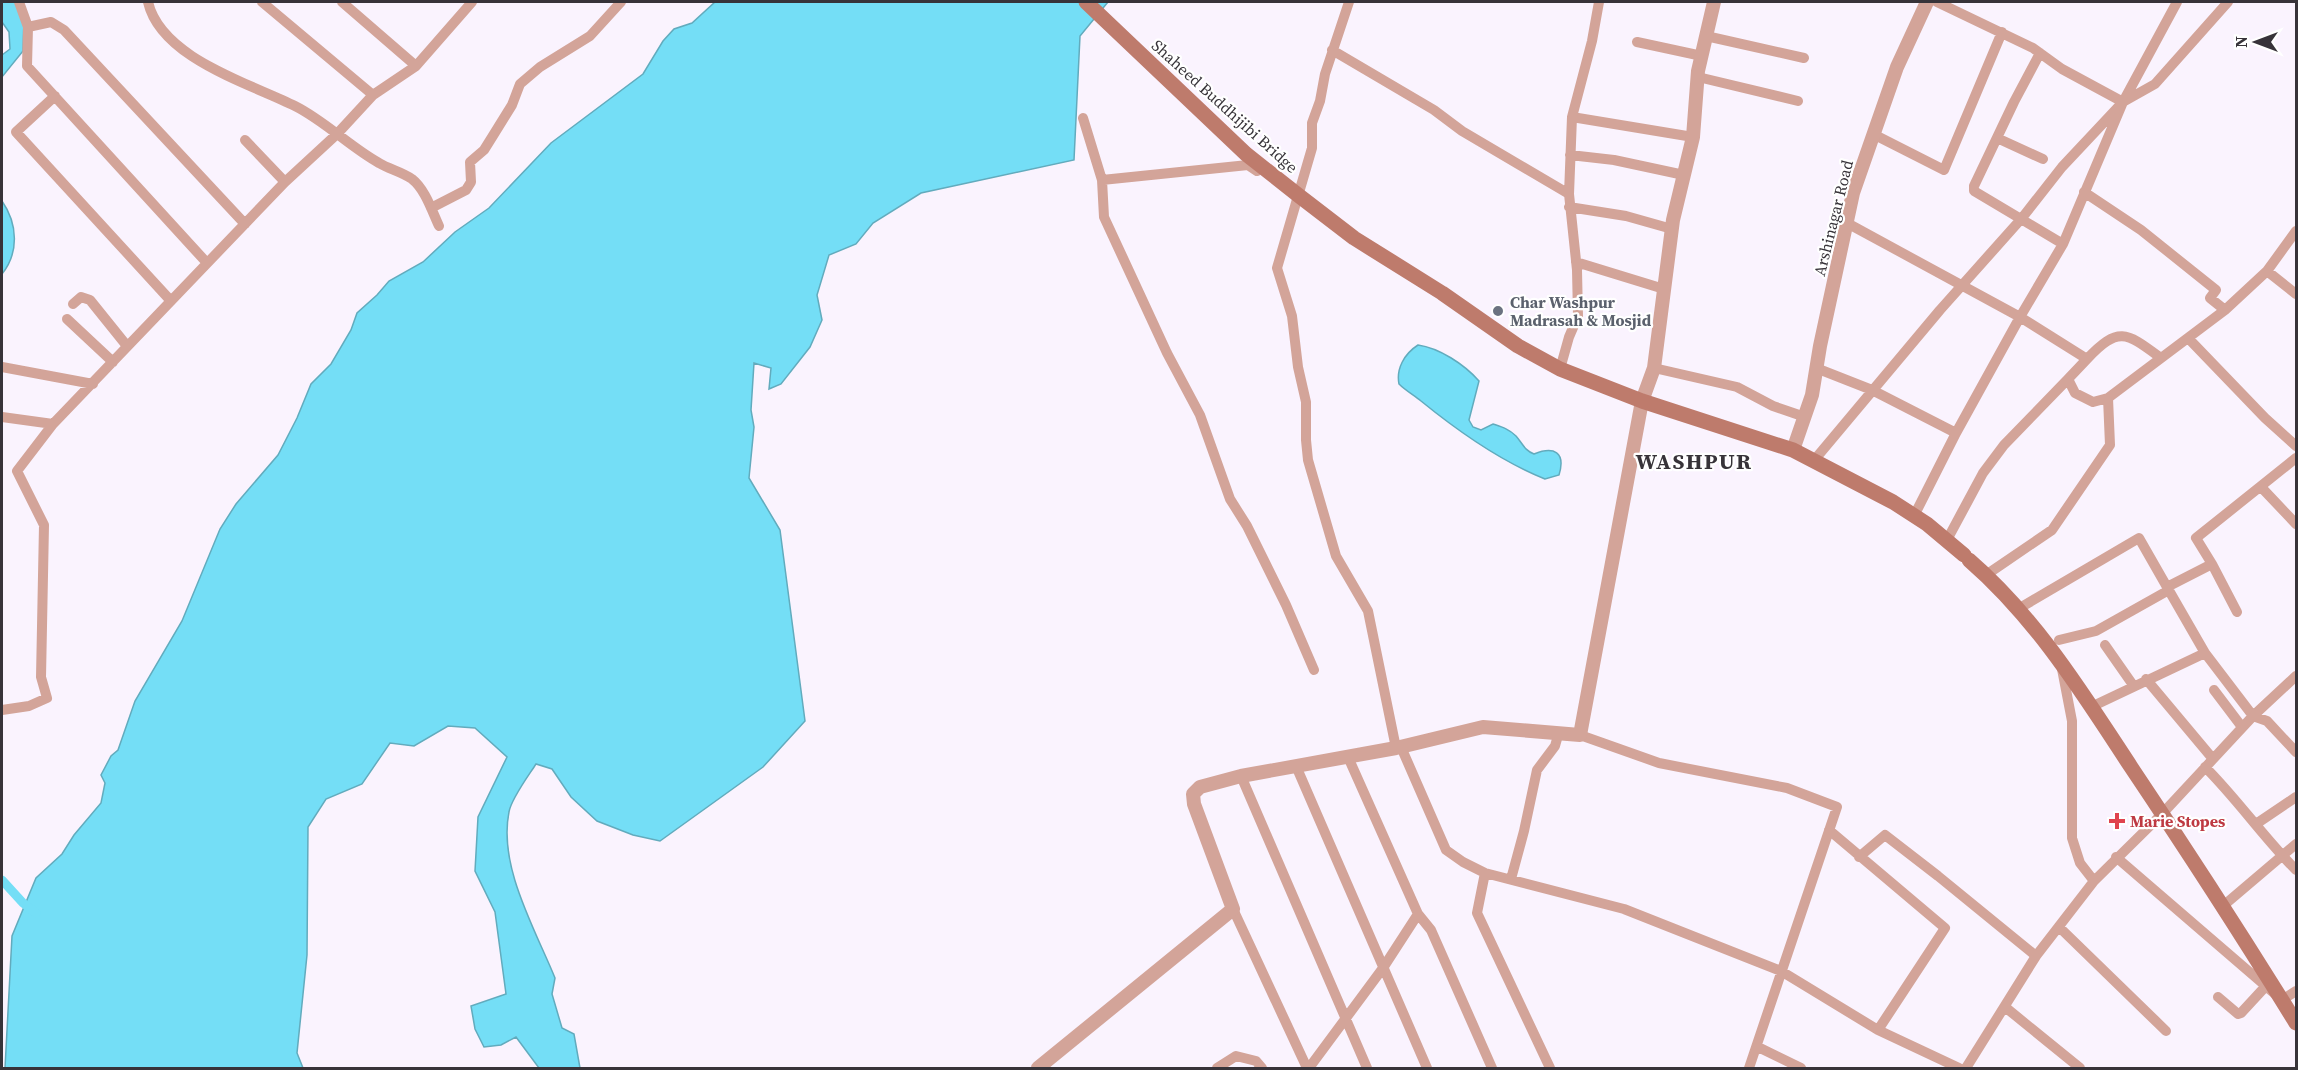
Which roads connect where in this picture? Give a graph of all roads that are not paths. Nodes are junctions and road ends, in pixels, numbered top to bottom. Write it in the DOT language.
graph roads {
  1 [pos="19,2"];
  2 [pos="148,2"];
  3 [pos="262,2"];
  4 [pos="342,2"];
  5 [pos="471,2"];
  6 [pos="621,2"];
  7 [pos="1086,2"];
  8 [pos="1349,2"];
  9 [pos="1599,2"];
  10 [pos="1714,2"];
  11 [pos="1927,2"];
  12 [pos="1937,2"];
  13 [pos="2177,2"];
  14 [pos="2228,2"];
  15 [pos="28,27"];
  16 [pos="2002,32"];
  17 [pos="1706,36"];
  18 [pos="1637,42"];
  19 [pos="1332,50"];
  20 [pos="2040,53"];
  21 [pos="1702,56"];
  22 [pos="1804,58"];
  23 [pos="416,66"];
  24 [pos="1698,77"];
  25 [pos="373,95"];
  26 [pos="55,96"];
  27 [pos="1798,101"];
  28 [pos="2123,102"];
  29 [pos="1572,117"];
  30 [pos="1083,118"];
  31 [pos="337,134"];
  32 [pos="1872,134"];
  33 [pos="1692,137"];
  34 [pos="1997,138"];
  35 [pos="245,140"];
  36 [pos="1570,155"];
  37 [pos="2043,159"];
  38 [pos="1684,175"];
  39 [pos="1102,180"];
  40 [pos="285,182"];
  41 [pos="2084,192"];
  42 [pos="1569,194"];
  43 [pos="1295,202"];
  44 [pos="1569,207"];
  45 [pos="431,208"];
  46 [pos="2022,218"];
  47 [pos="1846,223"];
  48 [pos="245,224"];
  49 [pos="439,226"];
  50 [pos="1672,230"];
  51 [pos="2296,231"];
  52 [pos="2063,244"];
  53 [pos="1576,262"];
  54 [pos="207,263"];
  55 [pos="2267,271"];
  56 [pos="1963,285"];
  57 [pos="1664,289"];
  58 [pos="2296,294"];
  59 [pos="171,301"];
  60 [pos="73,304"];
  61 [pos="2225,310"];
  62 [pos="2019,317"];
  63 [pos="67,319"];
  64 [pos="2188,338"];
  65 [pos="127,346"];
  66 [pos="2161,358"];
  67 [pos="2087,359"];
  68 [pos="112,362"];
  69 [pos="2,367"];
  70 [pos="1654,368"];
  71 [pos="1816,368"];
  72 [pos="1560,369"];
  73 [pos="2068,380"];
  74 [pos="93,384"];
  75 [pos="1872,390"];
  76 [pos="2108,398"];
  77 [pos="1642,400"];
  78 [pos="2,417"];
  79 [pos="1805,417"];
  80 [pos="52,424"];
  81 [pos="1956,433"];
  82 [pos="2296,446"];
  83 [pos="1793,450"];
  84 [pos="1816,458"];
  85 [pos="2296,458"];
  86 [pos="2261,487"];
  87 [pos="1914,516"];
  88 [pos="2296,524"];
  89 [pos="1947,540"];
  90 [pos="2212,564"];
  91 [pos="1986,575"];
  92 [pos="2168,588"];
  93 [pos="2018,609"];
  94 [pos="2237,612"];
  95 [pos="2059,640"];
  96 [pos="2105,645"];
  97 [pos="2205,653"];
  98 [pos="2061,660"];
  99 [pos="1314,670"];
  100 [pos="2296,676"];
  101 [pos="2146,680"];
  102 [pos="2133,685"];
  103 [pos="2214,690"];
  104 [pos="2091,706"];
  105 [pos="2,710"];
  106 [pos="2253,716"];
  107 [pos="2242,727"];
  108 [pos="1559,732"];
  109 [pos="1580,735"];
  110 [pos="1398,747"];
  111 [pos="2296,753"];
  112 [pos="1348,757"];
  113 [pos="2209,763"];
  114 [pos="1296,766"];
  115 [pos="1241,776"];
  116 [pos="2296,797"];
  117 [pos="2162,814"];
  118 [pos="2256,824"];
  119 [pos="1829,830"];
  120 [pos="2296,844"];
  121 [pos="1859,857"];
  122 [pos="2116,857"];
  123 [pos="2283,857"];
  124 [pos="2296,870"];
  125 [pos="1485,873"];
  126 [pos="1511,879"];
  127 [pos="2094,881"];
  128 [pos="2223,906"];
  129 [pos="1233,909"];
  130 [pos="1418,914"];
  131 [pos="2059,927"];
  132 [pos="2036,956"];
  133 [pos="1383,968"];
  134 [pos="1781,971"];
  135 [pos="2265,987"];
  136 [pos="2296,991"];
  137 [pos="2218,997"];
  138 [pos="2282,1000"];
  139 [pos="2005,1007"];
  140 [pos="1346,1018"];
  141 [pos="2296,1023"];
  142 [pos="1878,1030"];
  143 [pos="2166,1031"];
  144 [pos="1758,1047"];
  145 [pos="1038,1068"];
  146 [pos="1217,1068"];
  147 [pos="1262,1068"];
  148 [pos="1308,1068"];
  149 [pos="1366,1068"];
  150 [pos="1427,1068"];
  151 [pos="1492,1068"];
  152 [pos="1550,1068"];
  153 [pos="1749,1068"];
  154 [pos="1801,1068"];
  155 [pos="1959,1068"];
  156 [pos="1966,1068"];
  157 [pos="2080,1068"];
  1 -- 15 [label="street"];
  2 -- 31 [label="street"];
  3 -- 25 [label="street"];
  4 -- 23 [label="street"];
  5 -- 23 [label="street"];
  6 -- 45 [label="street"];
  7 -- 72 [label="main road, Shaheed Buddhijibi Bridge"];
  8 -- 19 [label="street"];
  9 -- 29 [label="street"];
  10 -- 17 [label="street"];
  11 -- 32 [label="street, Arshinagar Road"];
  12 -- 16 [label="street"];
  13 -- 28 [label="street"];
  14 -- 28 [label="street"];
  15 -- 26 [label="street"];
  15 -- 48 [label="street"];
  16 -- 20 [label="street"];
  16 -- 32 [label="street"];
  17 -- 21 [label="street"];
  17 -- 22 [label="street"];
  18 -- 21 [label="street"];
  19 -- 42 [label="street"];
  19 -- 43 [label="street"];
  20 -- 28 [label="street"];
  20 -- 34 [label="street"];
  21 -- 24 [label="street"];
  23 -- 25 [label="street"];
  24 -- 27 [label="street"];
  24 -- 33 [label="street"];
  25 -- 31 [label="street"];
  26 -- 54 [label="street"];
  26 -- 59 [label="street"];
  28 -- 41 [label="street"];
  28 -- 46 [label="street"];
  29 -- 33 [label="street"];
  29 -- 36 [label="street"];
  30 -- 39 [label="street"];
  31 -- 40 [label="street"];
  31 -- 45 [label="street"];
  32 -- 47 [label="street, Arshinagar Road"];
  33 -- 38 [label="street"];
  34 -- 37 [label="street"];
  34 -- 46 [label="street"];
  35 -- 40 [label="street"];
  36 -- 38 [label="street"];
  36 -- 42 [label="street"];
  38 -- 50 [label="street"];
  39 -- 43 [label="street"];
  39 -- 99 [label="street"];
  40 -- 48 [label="street"];
  41 -- 52 [label="street"];
  41 -- 61 [label="street"];
  42 -- 44 [label="street"];
  43 -- 110 [label="street"];
  44 -- 50 [label="street"];
  44 -- 53 [label="street"];
  45 -- 49 [label="street"];
  46 -- 52 [label="street"];
  46 -- 56 [label="street"];
  47 -- 56 [label="street"];
  47 -- 71 [label="street, Arshinagar Road"];
  48 -- 54 [label="street"];
  50 -- 57 [label="street"];
  51 -- 55 [label="street"];
  52 -- 62 [label="street"];
  53 -- 57 [label="street"];
  53 -- 72 [label="street"];
  54 -- 59 [label="street"];
  55 -- 58 [label="street"];
  55 -- 61 [label="street"];
  56 -- 62 [label="street"];
  56 -- 75 [label="street"];
  57 -- 70 [label="street"];
  59 -- 65 [label="street"];
  60 -- 65 [label="street"];
  61 -- 64 [label="street"];
  62 -- 67 [label="street"];
  62 -- 81 [label="street"];
  63 -- 68 [label="street"];
  64 -- 66 [label="street"];
  64 -- 82 [label="street"];
  65 -- 68 [label="street"];
  66 -- 67 [label="street"];
  66 -- 76 [label="street"];
  67 -- 73 [label="street"];
  68 -- 74 [label="street"];
  69 -- 74 [label="street"];
  70 -- 77 [label="street"];
  70 -- 79 [label="street"];
  71 -- 75 [label="street"];
  71 -- 79 [label="street, Arshinagar Road"];
  72 -- 77 [label="main road, Shaheed Buddhijibi Bridge"];
  73 -- 76 [label="street"];
  73 -- 89 [label="street"];
  74 -- 80 [label="street"];
  75 -- 81 [label="street"];
  75 -- 84 [label="street"];
  76 -- 91 [label="street"];
  77 -- 83 [label="main road, Shaheed Buddhijibi Bridge"];
  77 -- 109 [label="street"];
  78 -- 80 [label="street"];
  79 -- 83 [label="street, Arshinagar Road"];
  80 -- 105 [label="street"];
  81 -- 87 [label="street"];
  83 -- 87 [label="main road, Shaheed Buddhijibi Bridge"];
  85 -- 86 [label="street"];
  86 -- 88 [label="street"];
  86 -- 90 [label="street"];
  87 -- 89 [label="main road, Shaheed Buddhijibi Bridge"];
  89 -- 91 [label="main road, Shaheed Buddhijibi Bridge"];
  90 -- 92 [label="street"];
  90 -- 94 [label="street"];
  91 -- 93 [label="main road, Shaheed Buddhijibi Bridge"];
  92 -- 93 [label="street"];
  92 -- 95 [label="street"];
  92 -- 97 [label="street"];
  93 -- 98 [label="main road, Shaheed Buddhijibi Bridge"];
  96 -- 102 [label="street"];
  97 -- 101 [label="street"];
  97 -- 106 [label="street"];
  98 -- 104 [label="main road, Shaheed Buddhijibi Bridge"];
  98 -- 127 [label="street"];
  100 -- 106 [label="street"];
  101 -- 102 [label="street"];
  101 -- 113 [label="street"];
  102 -- 104 [label="street"];
  103 -- 107 [label="street"];
  104 -- 117 [label="main road, Shaheed Buddhijibi Bridge"];
  106 -- 107 [label="street"];
  106 -- 111 [label="street"];
  107 -- 113 [label="street"];
  108 -- 109 [label="street"];
  108 -- 110 [label="street"];
  108 -- 126 [label="street"];
  109 -- 119 [label="street"];
  110 -- 112 [label="street"];
  110 -- 125 [label="street"];
  112 -- 114 [label="street"];
  112 -- 130 [label="street"];
  113 -- 117 [label="street"];
  113 -- 118 [label="street"];
  114 -- 115 [label="street"];
  114 -- 133 [label="street"];
  115 -- 129 [label="street"];
  115 -- 140 [label="street"];
  116 -- 118 [label="street"];
  117 -- 122 [label="street"];
  117 -- 128 [label="main road, Shaheed Buddhijibi Bridge"];
  118 -- 123 [label="street"];
  119 -- 121 [label="street"];
  119 -- 134 [label="street"];
  120 -- 123 [label="street"];
  121 -- 132 [label="street"];
  121 -- 142 [label="street"];
  122 -- 127 [label="street"];
  122 -- 135 [label="street"];
  123 -- 124 [label="street"];
  123 -- 128 [label="street"];
  125 -- 126 [label="street"];
  125 -- 152 [label="street"];
  126 -- 134 [label="street"];
  127 -- 131 [label="street"];
  128 -- 138 [label="main road, Shaheed Buddhijibi Bridge"];
  129 -- 145 [label="street"];
  129 -- 148 [label="street"];
  130 -- 133 [label="street"];
  130 -- 151 [label="street"];
  131 -- 132 [label="street"];
  131 -- 143 [label="street"];
  132 -- 139 [label="street"];
  133 -- 140 [label="street"];
  133 -- 150 [label="street"];
  134 -- 142 [label="street"];
  134 -- 144 [label="street"];
  135 -- 137 [label="street"];
  135 -- 138 [label="street"];
  136 -- 138 [label="street"];
  138 -- 141 [label="main road, Shaheed Buddhijibi Bridge"];
  139 -- 156 [label="street"];
  139 -- 157 [label="street"];
  140 -- 148 [label="street"];
  140 -- 149 [label="street"];
  142 -- 155 [label="street"];
  144 -- 153 [label="street"];
  144 -- 154 [label="street"];
  146 -- 147 [label="street"];
}
